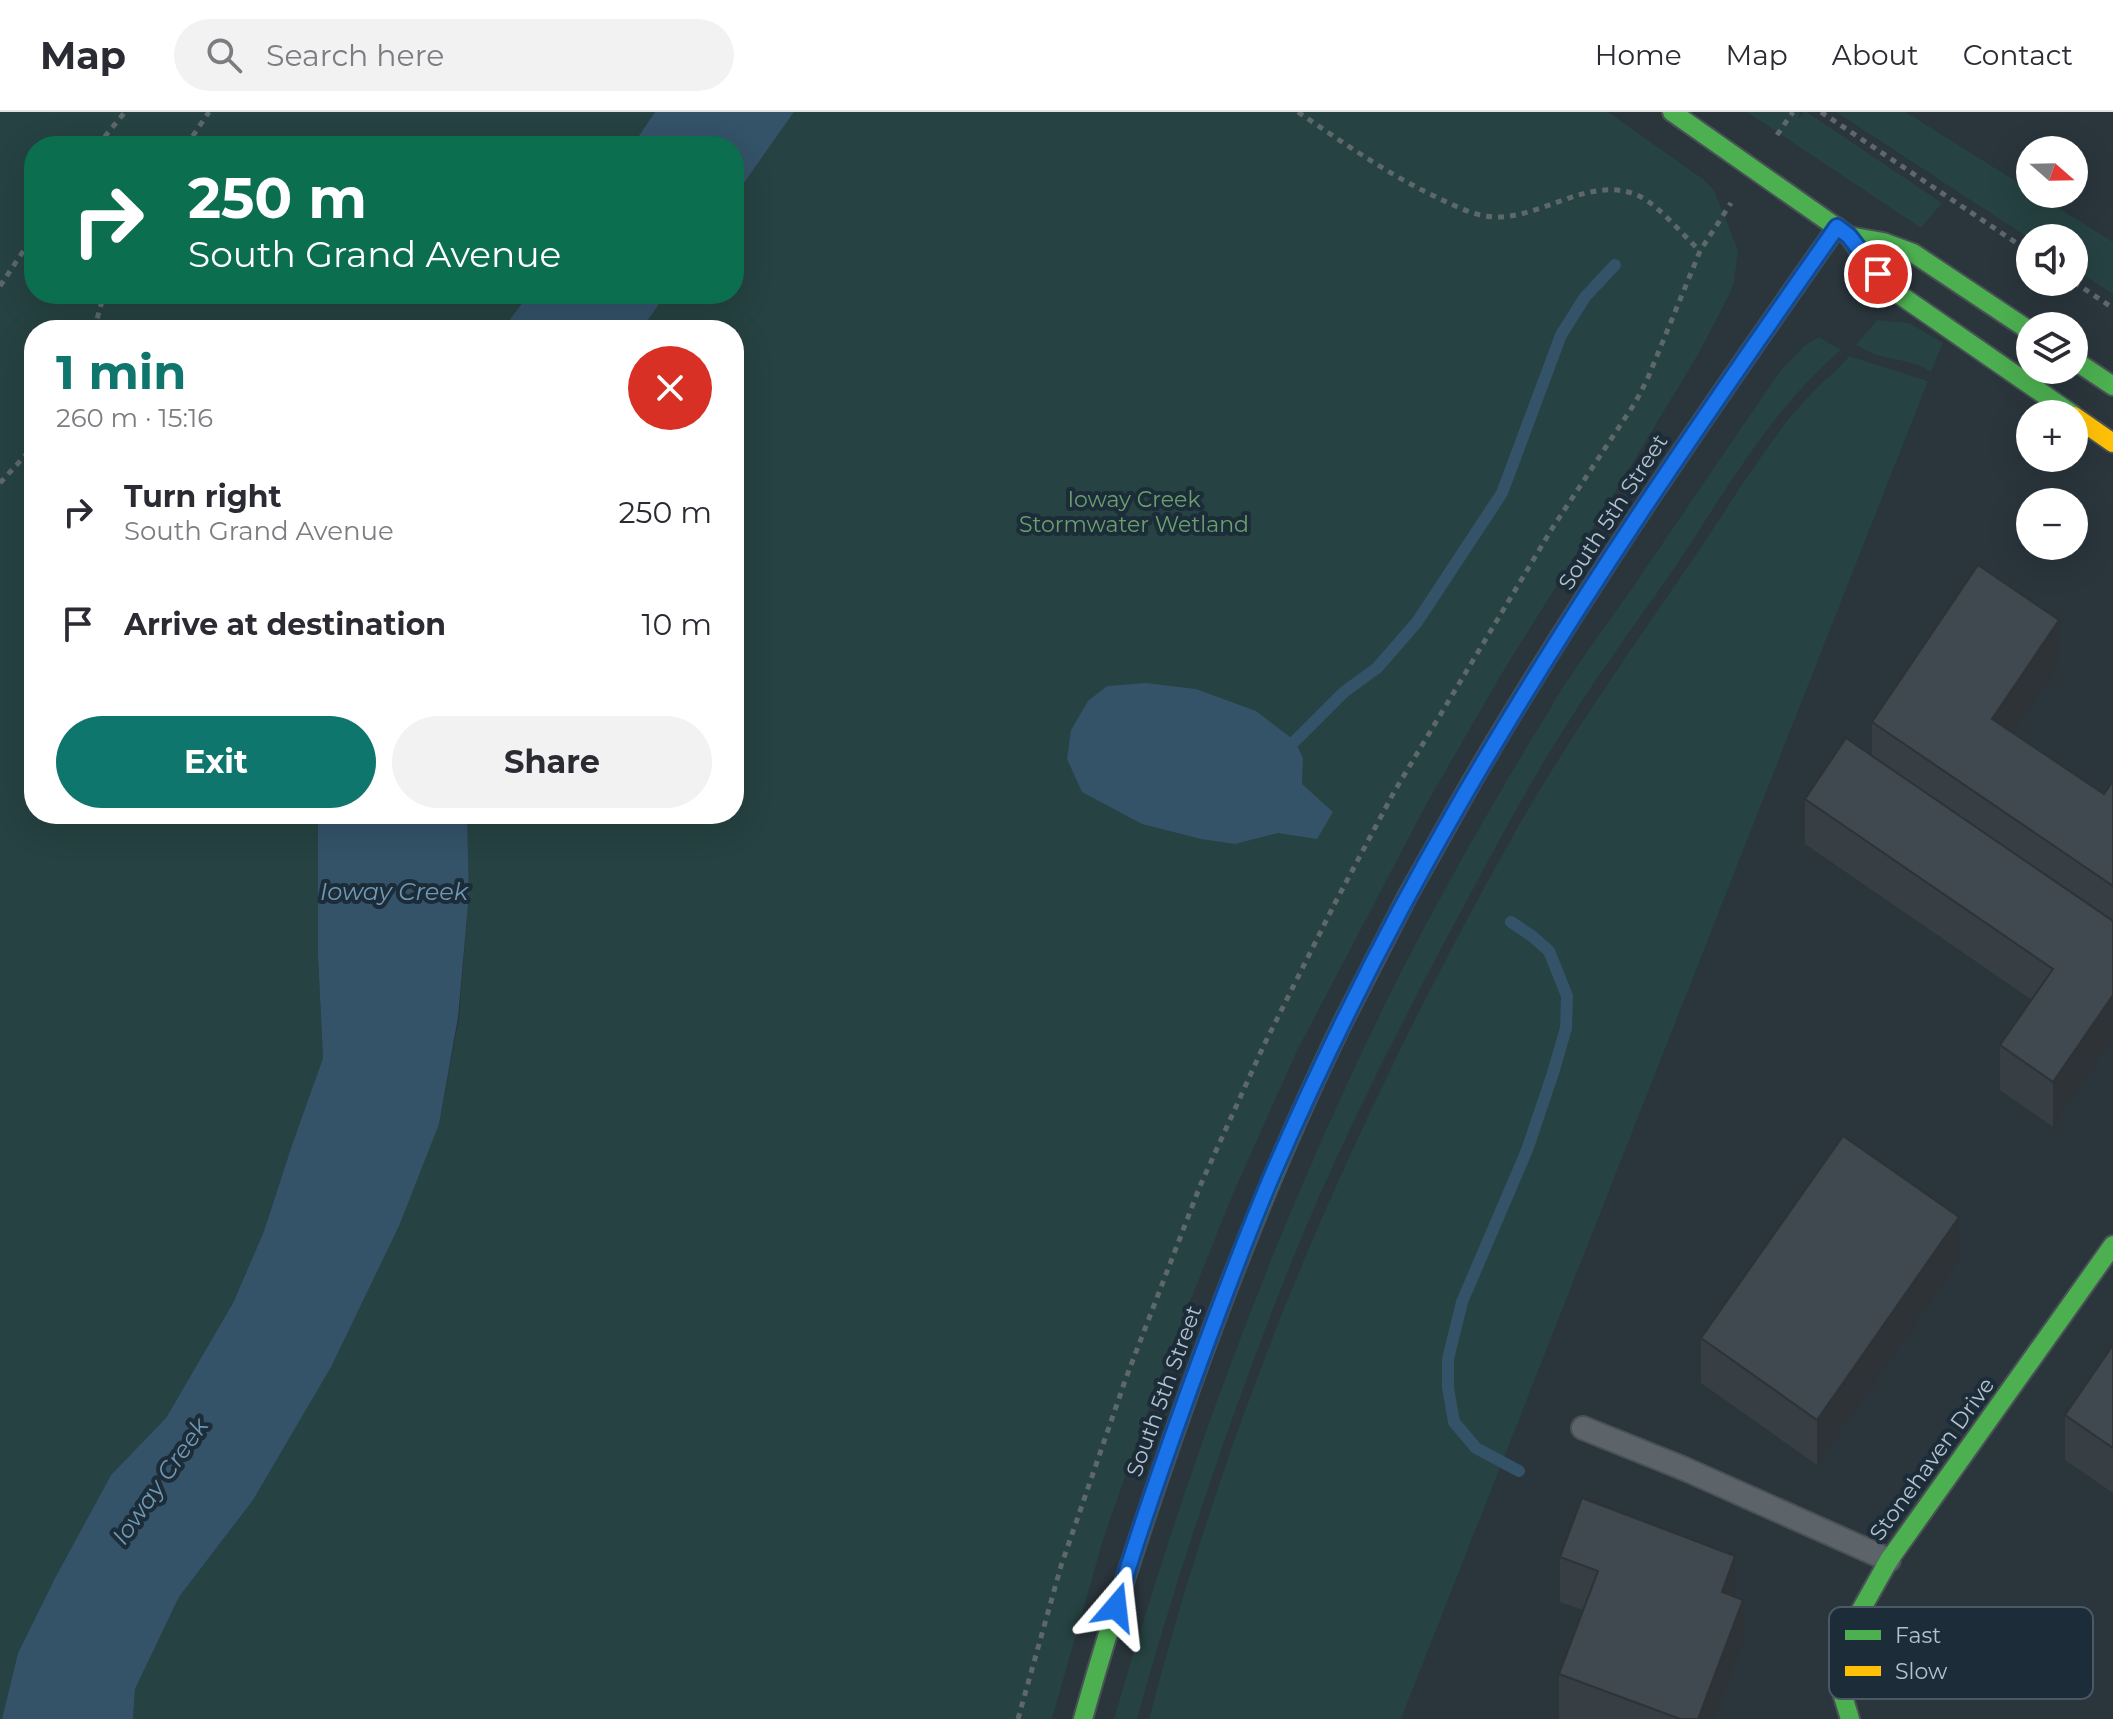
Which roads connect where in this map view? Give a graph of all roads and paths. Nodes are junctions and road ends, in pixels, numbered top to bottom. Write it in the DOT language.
graph roads {
  1 [pos="125,112"];
  2 [pos="209,112"];
  3 [pos="1298,112"];
  4 [pos="1672,112"];
  5 [pos="1793,112"];
  6 [pos="1821,112"];
  7 [pos="1778,133"];
  8 [pos="105,136"];
  9 [pos="193,136"];
  10 [pos="1843,232"];
  11 [pos="2016,243"];
  12 [pos="24,250"];
  13 [pos="1700,251"];
  14 [pos="0,286"];
  15 [pos="2088,291"];
  16 [pos="2113,308"];
  17 [pos="2016,322"];
  18 [pos="2088,369"];
  19 [pos="2113,386"];
  20 [pos="2051,400"];
  21 [pos="2088,426"];
  22 [pos="2113,443"];
  23 [pos="24,457"];
  24 [pos="0,483"];
  25 [pos="2113,1245"];
  26 [pos="1583,1428"];
  27 [pos="1889,1560"];
  28 [pos="1863,1607"];
  29 [pos="1844,1699"];
  30 [pos="1083,1719"];
  31 [pos="1850,1719"];
  1 -- 8 [label="path"];
  2 -- 9 [label="path"];
  3 -- 13 [label="path"];
  4 -- 10 [label="street"];
  5 -- 7 [label="path"];
  6 -- 11 [label="path"];
  10 -- 17 [label="street"];
  10 -- 20 [label="street"];
  10 -- 30 [label="street, South 5th Street"];
  12 -- 14 [label="path"];
  15 -- 16 [label="path"];
  18 -- 19 [label="street"];
  21 -- 22 [label="street"];
  23 -- 24 [label="path"];
  25 -- 27 [label="street, Stonehaven Drive"];
  26 -- 27 [label="lane"];
  27 -- 28 [label="street, Stonehaven Drive"];
  29 -- 31 [label="street, Stonehaven Drive"];
}
